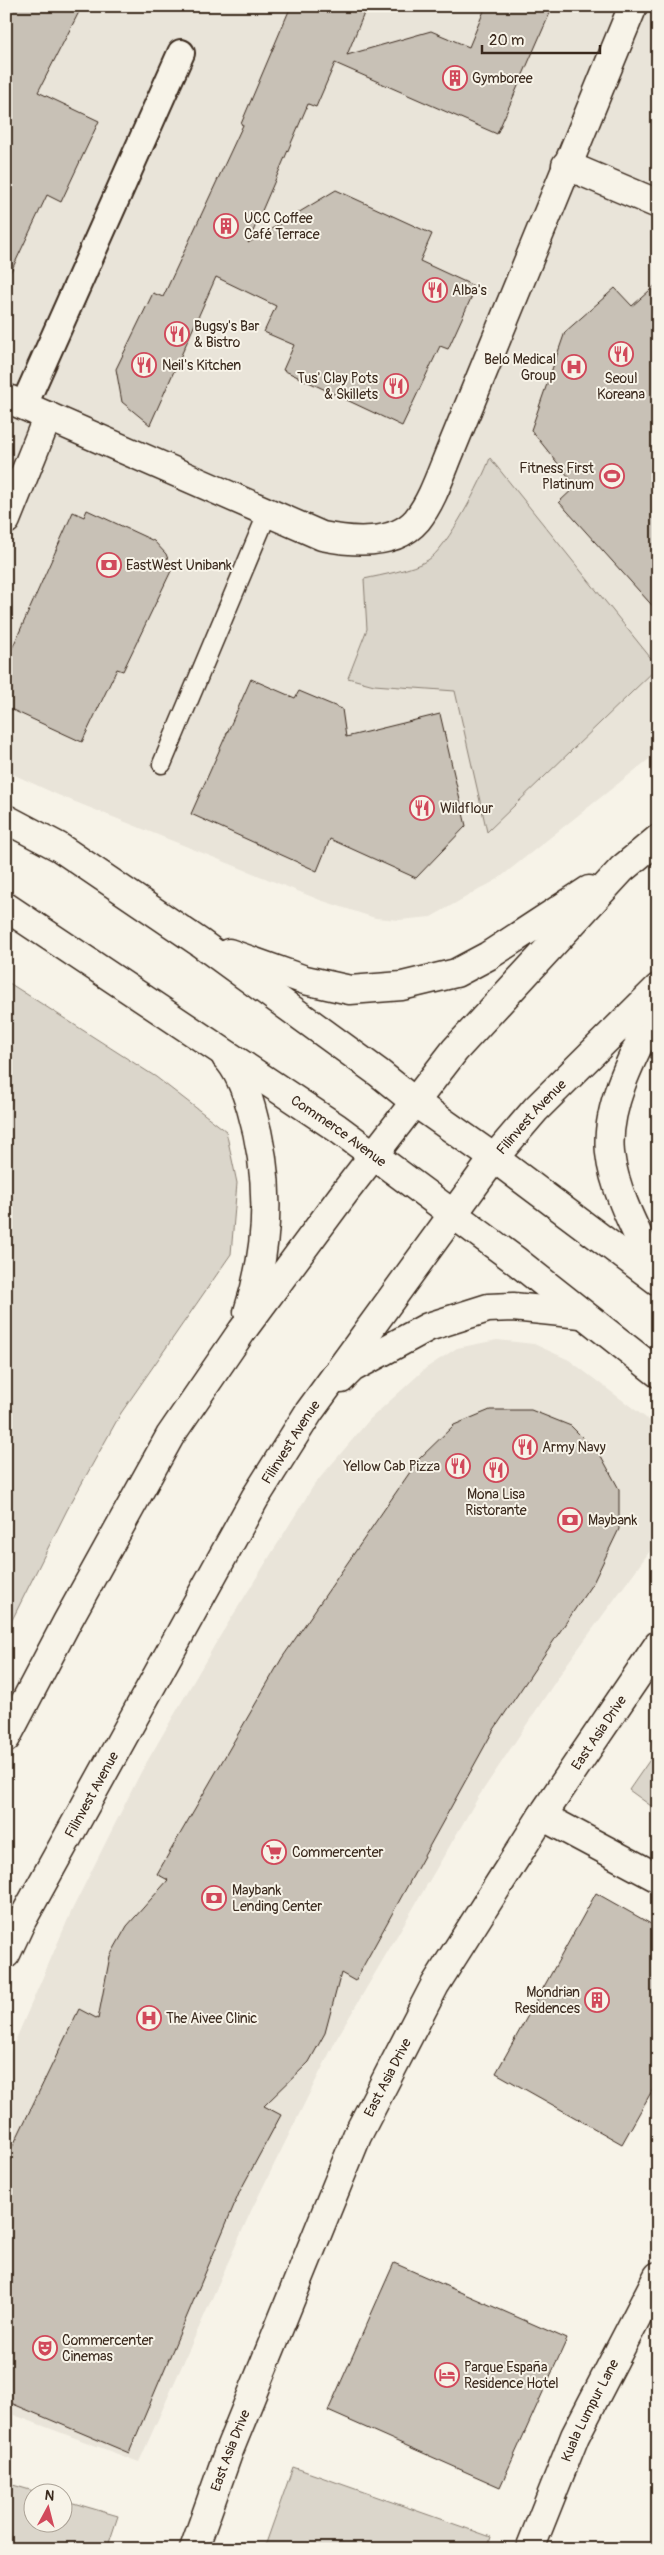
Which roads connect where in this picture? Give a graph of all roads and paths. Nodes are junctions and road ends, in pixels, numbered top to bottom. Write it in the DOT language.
graph roads {
  1 [pos="633,6"];
  2 [pos="181,53"];
  3 [pos="566,165"];
  4 [pos="658,204"];
  5 [pos="15,402"];
  6 [pos="48,416"];
  7 [pos="268,512"];
  8 [pos="6,520"];
  9 [pos="162,764"];
  10 [pos="6,819"];
  11 [pos="658,839"];
  12 [pos="622,869"];
  13 [pos="6,906"];
  14 [pos="199,942"];
  15 [pos="658,988"];
  16 [pos="658,1006"];
  17 [pos="212,1044"];
  18 [pos="416,1103"];
  19 [pos="373,1156"];
  20 [pos="494,1158"];
  21 [pos="452,1213"];
  22 [pos="658,1279"];
  23 [pos="581,1314"];
  24 [pos="242,1331"];
  25 [pos="658,1373"];
  26 [pos="309,1412"];
  27 [pos="658,1645"];
  28 [pos="6,1738"];
  29 [pos="542,1816"];
  30 [pos="658,1878"];
  31 [pos="6,1954"];
  32 [pos="658,2276"];
  33 [pos="194,2549"];
  34 [pos="530,2549"];
  1 -- 3 [label="main road"];
  2 -- 5 [label="street"];
  3 -- 4 [label="main road"];
  3 -- 7 [label="main road"];
  5 -- 6 [label="main road"];
  6 -- 7 [label="main road"];
  6 -- 8 [label="main road"];
  7 -- 9 [label="lane"];
  10 -- 14 [label="main road"];
  11 -- 12 [label="main road"];
  12 -- 14 [label="main road"];
  12 -- 18 [label="main road"];
  13 -- 17 [label="main road, Commerce Avenue"];
  14 -- 18 [label="main road"];
  15 -- 20 [label="main road, Filinvest Avenue"];
  16 -- 22 [label="main road"];
  17 -- 19 [label="main road, Commerce Avenue"];
  17 -- 24 [label="main road"];
  18 -- 19 [label="main road"];
  18 -- 20 [label="main road"];
  19 -- 21 [label="main road, Commerce Avenue"];
  19 -- 24 [label="main road"];
  20 -- 21 [label="main road, Filinvest Avenue"];
  20 -- 22 [label="main road"];
  21 -- 23 [label="main road, Commerce Avenue"];
  21 -- 26 [label="main road, Filinvest Avenue"];
  23 -- 25 [label="main road, Commerce Avenue"];
  23 -- 26 [label="main road"];
  24 -- 28 [label="main road"];
  26 -- 31 [label="main road, Filinvest Avenue"];
  27 -- 29 [label="main road, East Asia Drive"];
  29 -- 30 [label="main road"];
  29 -- 33 [label="main road, East Asia Drive"];
  32 -- 34 [label="main road, Kuala Lumpur Lane"];
}
